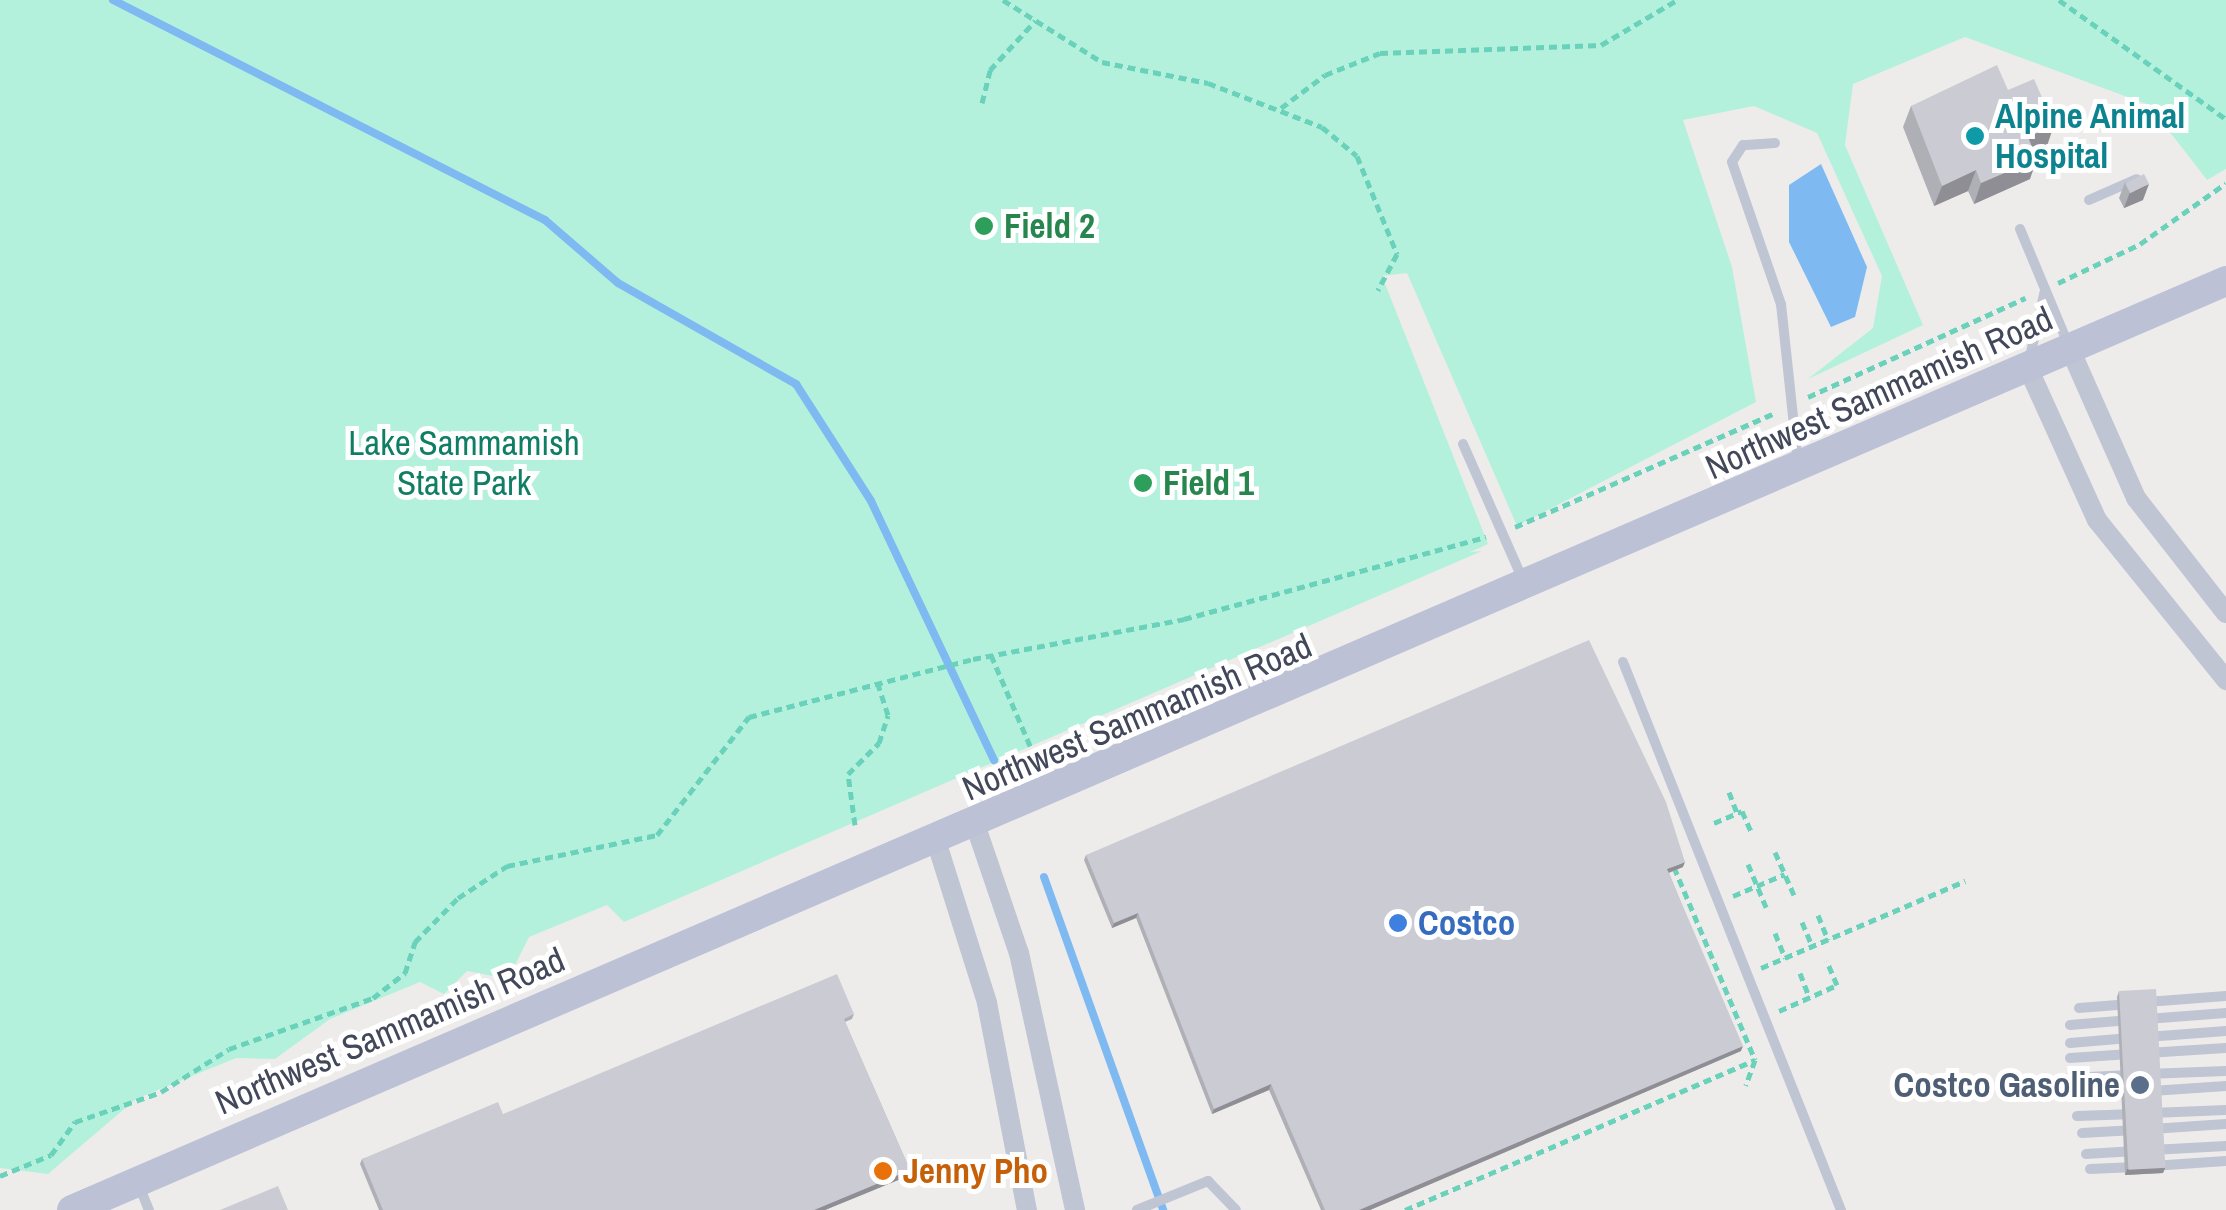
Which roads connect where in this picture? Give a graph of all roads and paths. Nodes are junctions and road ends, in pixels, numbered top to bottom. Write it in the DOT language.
graph roads {
  1 [pos="1003,0"];
  2 [pos="1677,0"];
  3 [pos="2059,0"];
  4 [pos="1036,21"];
  5 [pos="982,103"];
  6 [pos="1281,108"];
  7 [pos="2226,119"];
  8 [pos="1775,142"];
  9 [pos="2142,177"];
  10 [pos="2226,183"];
  11 [pos="2089,200"];
  12 [pos="2020,229"];
  13 [pos="2226,281"];
  14 [pos="2062,282"];
  15 [pos="2046,289"];
  16 [pos="1378,290"];
  17 [pos="2070,349"];
  18 [pos="2028,368"];
  19 [pos="1462,444"];
  20 [pos="1798,470"];
  21 [pos="1527,588"];
  22 [pos="2226,613"];
  23 [pos="992,656"];
  24 [pos="972,659"];
  25 [pos="1623,662"];
  26 [pos="2226,680"];
  27 [pos="878,685"];
  28 [pos="1031,748"];
  29 [pos="1729,792"];
  30 [pos="1737,814"];
  31 [pos="1714,824"];
  32 [pos="855,825"];
  33 [pos="976,828"];
  34 [pos="1752,833"];
  35 [pos="937,844"];
  36 [pos="1776,852"];
  37 [pos="1671,862"];
  38 [pos="1748,864"];
  39 [pos="1785,874"];
  40 [pos="1965,881"];
  41 [pos="1757,886"];
  42 [pos="1794,895"];
  43 [pos="1729,898"];
  44 [pos="1766,907"];
  45 [pos="1700,910"];
  46 [pos="1693,913"];
  47 [pos="1818,915"];
  48 [pos="1802,922"];
  49 [pos="1775,933"];
  50 [pos="1828,940"];
  51 [pos="1707,945"];
  52 [pos="1812,946"];
  53 [pos="1690,952"];
  54 [pos="1785,958"];
  55 [pos="1827,961"];
  56 [pos="1725,968"];
  57 [pos="1761,968"];
  58 [pos="1716,969"];
  59 [pos="1800,973"];
  60 [pos="1700,976"];
  61 [pos="2226,996"];
  62 [pos="1810,997"];
  63 [pos="2079,1008"];
  64 [pos="1778,1010"];
  65 [pos="2226,1012"];
  66 [pos="2070,1024"];
  67 [pos="2226,1031"];
  68 [pos="2070,1043"];
  69 [pos="2226,1048"];
  70 [pos="2070,1058"];
  71 [pos="1755,1060"];
  72 [pos="2226,1070"];
  73 [pos="2068,1078"];
  74 [pos="1746,1085"];
  75 [pos="2226,1086"];
  76 [pos="2072,1096"];
  77 [pos="2226,1110"];
  78 [pos="2078,1116"];
  79 [pos="2226,1124"];
  80 [pos="2082,1133"];
  81 [pos="2226,1146"];
  82 [pos="2086,1154"];
  83 [pos="2226,1161"];
  84 [pos="2090,1169"];
  85 [pos="0,1176"];
  86 [pos="136,1180"];
  87 [pos="1140,1209"];
  88 [pos="72,1210"];
  89 [pos="149,1210"];
  90 [pos="1026,1210"];
  91 [pos="1074,1210"];
  92 [pos="1236,1210"];
  93 [pos="1405,1210"];
  94 [pos="1841,1210"];
  1 -- 4 [label="path"];
  2 -- 6 [label="path"];
  3 -- 7 [label="path"];
  4 -- 5 [label="path"];
  4 -- 6 [label="path"];
  6 -- 16 [label="path"];
  8 -- 20 [label="lane"];
  9 -- 11 [label="lane"];
  10 -- 14 [label="path"];
  12 -- 15 [label="lane"];
  13 -- 17 [label="main road, Northwest Sammamish Road"];
  15 -- 17 [label="lane"];
  15 -- 18 [label="lane"];
  17 -- 18 [label="main road, Northwest Sammamish Road"];
  17 -- 22 [label="street"];
  18 -- 20 [label="main road, Northwest Sammamish Road"];
  18 -- 26 [label="street"];
  19 -- 21 [label="lane"];
  20 -- 21 [label="main road, Northwest Sammamish Road"];
  21 -- 33 [label="main road, Northwest Sammamish Road"];
  23 -- 28 [label="path"];
  24 -- 27 [label="path"];
  25 -- 94 [label="lane"];
  27 -- 32 [label="path"];
  27 -- 85 [label="path"];
  29 -- 30 [label="path"];
  30 -- 31 [label="path"];
  30 -- 34 [label="path"];
  33 -- 35 [label="main road, Northwest Sammamish Road"];
  33 -- 91 [label="street"];
  35 -- 86 [label="main road, Northwest Sammamish Road"];
  35 -- 90 [label="street"];
  36 -- 39 [label="path"];
  37 -- 46 [label="path"];
  38 -- 41 [label="path"];
  39 -- 41 [label="path"];
  39 -- 42 [label="path"];
  40 -- 50 [label="path"];
  41 -- 43 [label="path"];
  41 -- 44 [label="path"];
  45 -- 46 [label="path"];
  46 -- 51 [label="path"];
  47 -- 50 [label="path"];
  48 -- 52 [label="path"];
  49 -- 54 [label="path"];
  50 -- 52 [label="path"];
  51 -- 53 [label="path"];
  51 -- 58 [label="path"];
  52 -- 54 [label="path"];
  54 -- 57 [label="path"];
  55 -- 62 [label="path"];
  56 -- 58 [label="path"];
  58 -- 60 [label="path"];
  58 -- 71 [label="path"];
  59 -- 62 [label="path"];
  61 -- 63 [label="lane"];
  62 -- 64 [label="path"];
  65 -- 66 [label="lane"];
  67 -- 68 [label="lane"];
  69 -- 70 [label="lane"];
  71 -- 74 [label="path"];
  71 -- 93 [label="path"];
  72 -- 73 [label="lane"];
  75 -- 76 [label="lane"];
  77 -- 78 [label="lane"];
  79 -- 80 [label="lane"];
  81 -- 82 [label="lane"];
  83 -- 84 [label="lane"];
  86 -- 88 [label="main road, Northwest Sammamish Road"];
  86 -- 89 [label="lane"];
  87 -- 92 [label="lane"];
}
